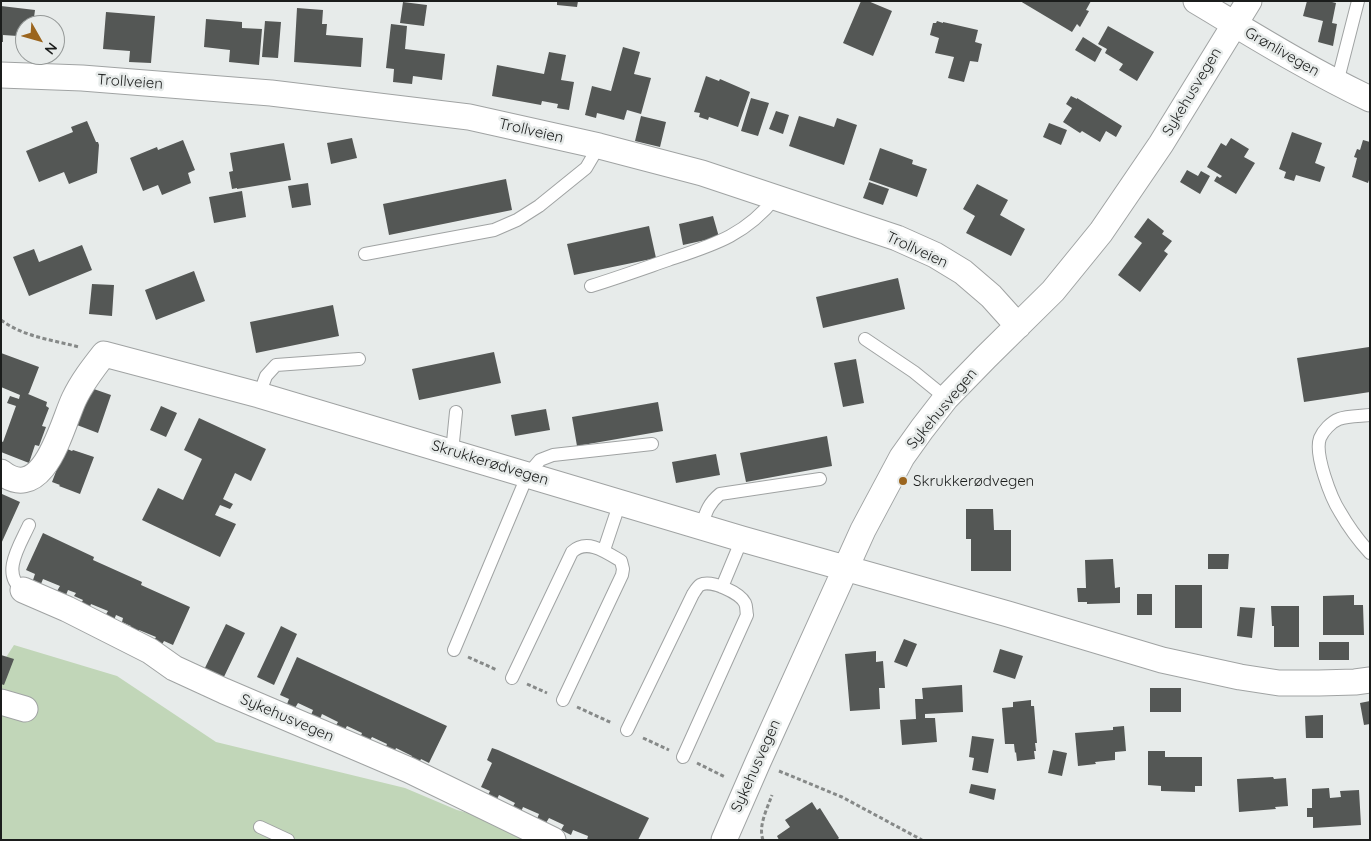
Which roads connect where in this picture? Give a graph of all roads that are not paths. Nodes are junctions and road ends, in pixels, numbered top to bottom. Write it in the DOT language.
graph roads {
  1 [pos="1196,1"];
  2 [pos="1249,1"];
  3 [pos="1358,1"];
  4 [pos="1235,24"];
  5 [pos="1,75"];
  6 [pos="1337,83"];
  7 [pos="1370,99"];
  8 [pos="599,146"];
  9 [pos="776,197"];
  10 [pos="365,254"];
  11 [pos="591,286"];
  12 [pos="1018,326"];
  13 [pos="865,338"];
  14 [pos="359,359"];
  15 [pos="259,395"];
  16 [pos="946,398"];
  17 [pos="456,412"];
  18 [pos="1370,415"];
  19 [pos="652,444"];
  20 [pos="452,452"];
  21 [pos="528,474"];
  22 [pos="2,475"];
  23 [pos="820,479"];
  24 [pos="620,502"];
  25 [pos="29,525"];
  26 [pos="701,527"];
  27 [pos="742,539"];
  28 [pos="604,550"];
  29 [pos="1370,553"];
  30 [pos="846,568"];
  31 [pos="722,588"];
  32 [pos="23,590"];
  33 [pos="454,650"];
  34 [pos="512,678"];
  35 [pos="1370,680"];
  36 [pos="563,700"];
  37 [pos="1,702"];
  38 [pos="25,709"];
  39 [pos="627,730"];
  40 [pos="683,756"];
  41 [pos="260,827"];
  42 [pos="288,840"];
  43 [pos="553,840"];
  44 [pos="724,840"];
  1 -- 4 [label="street, Grønlivegen"];
  2 -- 4 [label="street, Sykehusvegen"];
  3 -- 6 [label="lane"];
  4 -- 6 [label="street, Grønlivegen"];
  4 -- 12 [label="street, Sykehusvegen"];
  5 -- 8 [label="street, Trollveien"];
  6 -- 7 [label="street, Grønlivegen"];
  8 -- 9 [label="street, Trollveien"];
  8 -- 10 [label="lane"];
  9 -- 11 [label="lane"];
  9 -- 12 [label="street, Trollveien"];
  12 -- 16 [label="street, Sykehusvegen"];
  13 -- 16 [label="lane"];
  14 -- 15 [label="lane"];
  15 -- 20 [label="street, Skrukkerødvegen"];
  15 -- 22 [label="street, Skrukkerødvegen"];
  16 -- 30 [label="street, Sykehusvegen"];
  17 -- 20 [label="lane"];
  18 -- 29 [label="lane"];
  19 -- 21 [label="lane"];
  20 -- 21 [label="street, Skrukkerødvegen"];
  21 -- 24 [label="street, Skrukkerødvegen"];
  21 -- 33 [label="lane"];
  23 -- 26 [label="lane"];
  24 -- 26 [label="street, Skrukkerødvegen"];
  24 -- 28 [label="lane"];
  25 -- 32 [label="lane"];
  26 -- 27 [label="street, Skrukkerødvegen"];
  27 -- 30 [label="street, Skrukkerødvegen"];
  27 -- 31 [label="lane"];
  28 -- 34 [label="lane"];
  28 -- 36 [label="lane"];
  30 -- 35 [label="street, Skrukkerødvegen"];
  30 -- 44 [label="street, Sykehusvegen"];
  31 -- 39 [label="lane"];
  31 -- 40 [label="lane"];
  32 -- 43 [label="street, Sykehusvegen"];
  37 -- 38 [label="street"];
  41 -- 42 [label="lane"];
}
